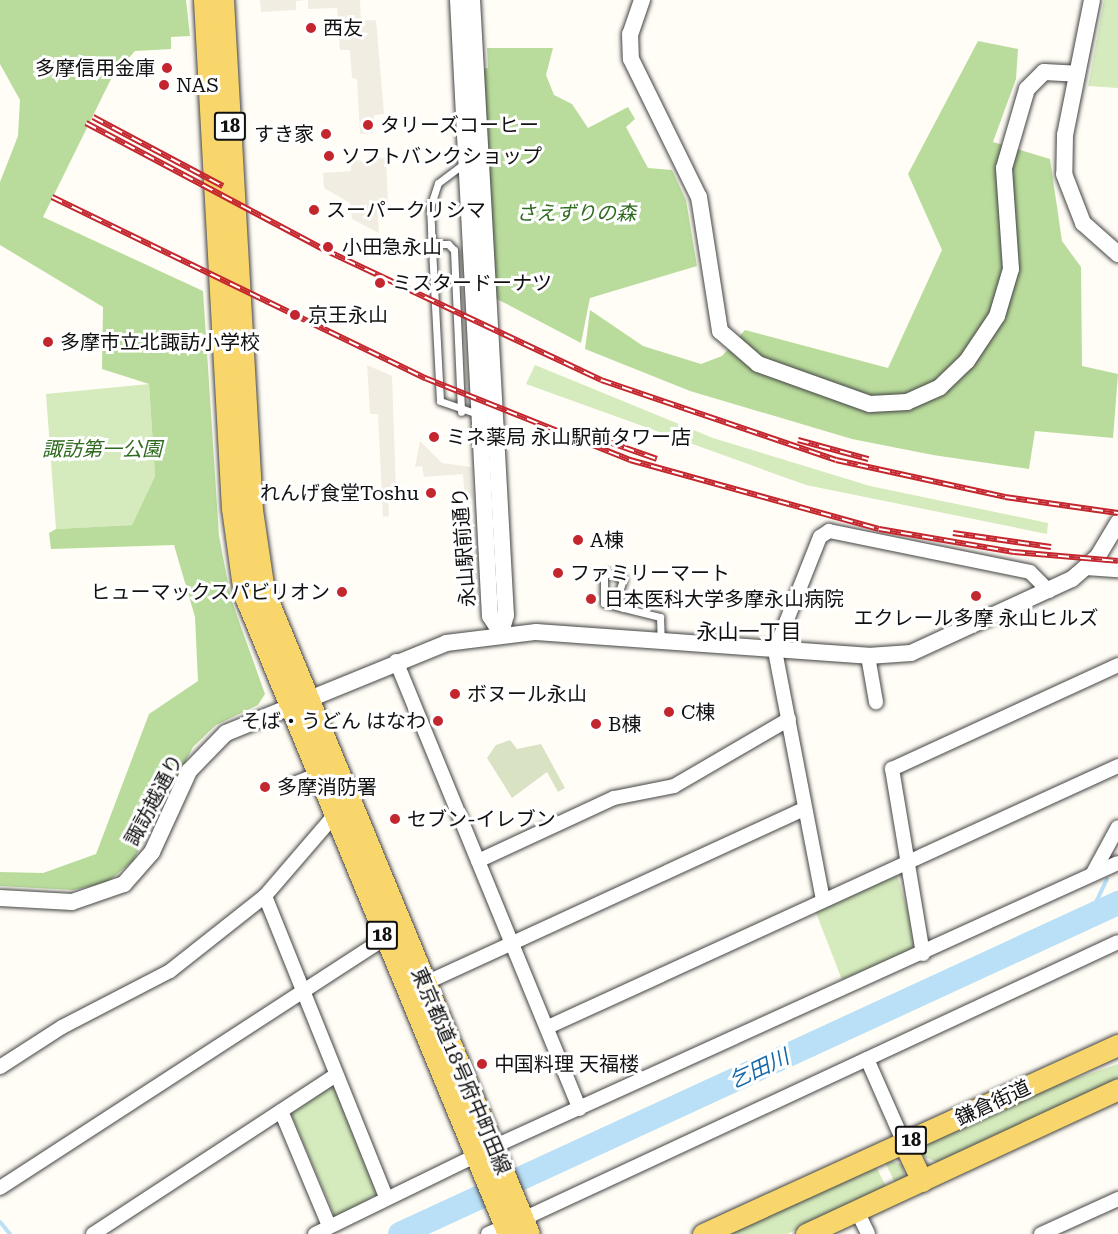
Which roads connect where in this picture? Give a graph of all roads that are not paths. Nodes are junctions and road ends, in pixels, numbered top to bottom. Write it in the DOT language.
graph roads {
  1 [pos="204,0"];
  2 [pos="223,0"];
  3 [pos="458,0"];
  4 [pos="472,0"];
  5 [pos="642,0"];
  6 [pos="1092,0"];
  7 [pos="1077,74"];
  8 [pos="473,161"];
  9 [pos="432,244"];
  10 [pos="1118,254"];
  11 [pos="477,413"];
  12 [pos="1118,523"];
  13 [pos="1086,568"];
  14 [pos="1118,570"];
  15 [pos="1049,591"];
  16 [pos="623,608"];
  17 [pos="501,633"];
  18 [pos="661,641"];
  19 [pos="775,650"];
  20 [pos="868,656"];
  21 [pos="396,661"];
  22 [pos="1118,665"];
  23 [pos="295,701"];
  24 [pos="876,702"];
  25 [pos="789,719"];
  26 [pos="1118,766"];
  27 [pos="323,768"];
  28 [pos="293,780"];
  29 [pos="804,809"];
  30 [pos="333,817"];
  31 [pos="1118,827"];
  32 [pos="478,861"];
  33 [pos="906,862"];
  34 [pos="1118,863"];
  35 [pos="1093,873"];
  36 [pos="265,896"];
  37 [pos="0,898"];
  38 [pos="823,900"];
  39 [pos="384,939"];
  40 [pos="1118,942"];
  41 [pos="513,944"];
  42 [pos="923,954"];
  43 [pos="416,988"];
  44 [pos="300,990"];
  45 [pos="548,1027"];
  46 [pos="1118,1045"];
  47 [pos="867,1059"];
  48 [pos="0,1067"];
  49 [pos="336,1075"];
  50 [pos="1118,1089"];
  51 [pos="580,1110"];
  52 [pos="281,1111"];
  53 [pos="904,1143"];
  54 [pos="486,1157"];
  55 [pos="922,1181"];
  56 [pos="0,1188"];
  57 [pos="386,1197"];
  58 [pos="1118,1199"];
  59 [pos="857,1211"];
  60 [pos="510,1224"];
  61 [pos="329,1226"];
  62 [pos="93,1234"];
  63 [pos="315,1234"];
  64 [pos="703,1234"];
  65 [pos="806,1234"];
  66 [pos="868,1234"];
  67 [pos="1041,1234"];
  1 -- 23 [label="main road, 東京都道18号府中町田線 / 18"];
  2 -- 23 [label="main road, 東京都道18号府中町田線 / 18"];
  3 -- 8 [label="street, 永山駅前通り"];
  4 -- 8 [label="street, 永山駅前通り"];
  5 -- 7 [label="street"];
  6 -- 7 [label="street"];
  7 -- 10 [label="street"];
  8 -- 9 [label="lane"];
  8 -- 11 [label="street, 永山駅前通り"];
  9 -- 11 [label="lane"];
  9 -- 11 [label="lane"];
  11 -- 17 [label="street, 永山駅前通り"];
  12 -- 13 [label="street"];
  13 -- 14 [label="street"];
  13 -- 15 [label="street, 諏訪越通り"];
  15 -- 19 [label="street"];
  15 -- 20 [label="street, 諏訪越通り"];
  16 -- 16 [label="lane"];
  16 -- 18 [label="lane"];
  17 -- 18 [label="street, 諏訪越通り"];
  17 -- 21 [label="street, 諏訪越通り"];
  18 -- 19 [label="street, 諏訪越通り"];
  19 -- 20 [label="street, 諏訪越通り"];
  19 -- 25 [label="street"];
  20 -- 24 [label="street"];
  21 -- 23 [label="street, 諏訪越通り"];
  21 -- 32 [label="street"];
  22 -- 33 [label="street"];
  23 -- 27 [label="main road, 東京都道18号府中町田線 / 18"];
  23 -- 37 [label="street, 諏訪越通り"];
  25 -- 29 [label="street"];
  25 -- 32 [label="street"];
  26 -- 33 [label="street"];
  27 -- 28 [label="lane"];
  27 -- 30 [label="main road, 東京都道18号府中町田線 / 18"];
  27 -- 43 [label="main road, 東京都道18号府中町田線 / 18"];
  29 -- 38 [label="street"];
  29 -- 41 [label="street"];
  30 -- 36 [label="street"];
  30 -- 39 [label="main road, 東京都道18号府中町田線 / 18"];
  31 -- 35 [label="street"];
  32 -- 41 [label="street"];
  33 -- 38 [label="street"];
  33 -- 42 [label="street"];
  34 -- 35 [label="street"];
  35 -- 42 [label="street"];
  36 -- 44 [label="street"];
  36 -- 48 [label="street"];
  38 -- 45 [label="street"];
  39 -- 43 [label="main road, 東京都道18号府中町田線 / 18"];
  39 -- 44 [label="street"];
  40 -- 47 [label="street"];
  41 -- 43 [label="street"];
  41 -- 45 [label="street"];
  42 -- 51 [label="street"];
  43 -- 54 [label="main road, 東京都道18号府中町田線 / 18"];
  44 -- 49 [label="street"];
  44 -- 56 [label="street"];
  45 -- 51 [label="street"];
  46 -- 53 [label="main road, 鎌倉街道 / 18"];
  47 -- 53 [label="street"];
  47 -- 60 [label="street"];
  49 -- 52 [label="street"];
  49 -- 57 [label="street"];
  50 -- 55 [label="main road, 鎌倉街道 / 18"];
  51 -- 54 [label="street"];
  52 -- 61 [label="street"];
  52 -- 62 [label="street"];
  53 -- 55 [label="main road"];
  53 -- 64 [label="main road, 鎌倉街道 / 18"];
  54 -- 57 [label="street"];
  54 -- 60 [label="main road, 東京都道18号府中町田線 / 18"];
  55 -- 59 [label="main road, 鎌倉街道 / 18"];
  57 -- 61 [label="street"];
  58 -- 67 [label="street"];
  59 -- 65 [label="main road, 鎌倉街道 / 18"];
  59 -- 66 [label="street"];
  61 -- 63 [label="street"];
}
